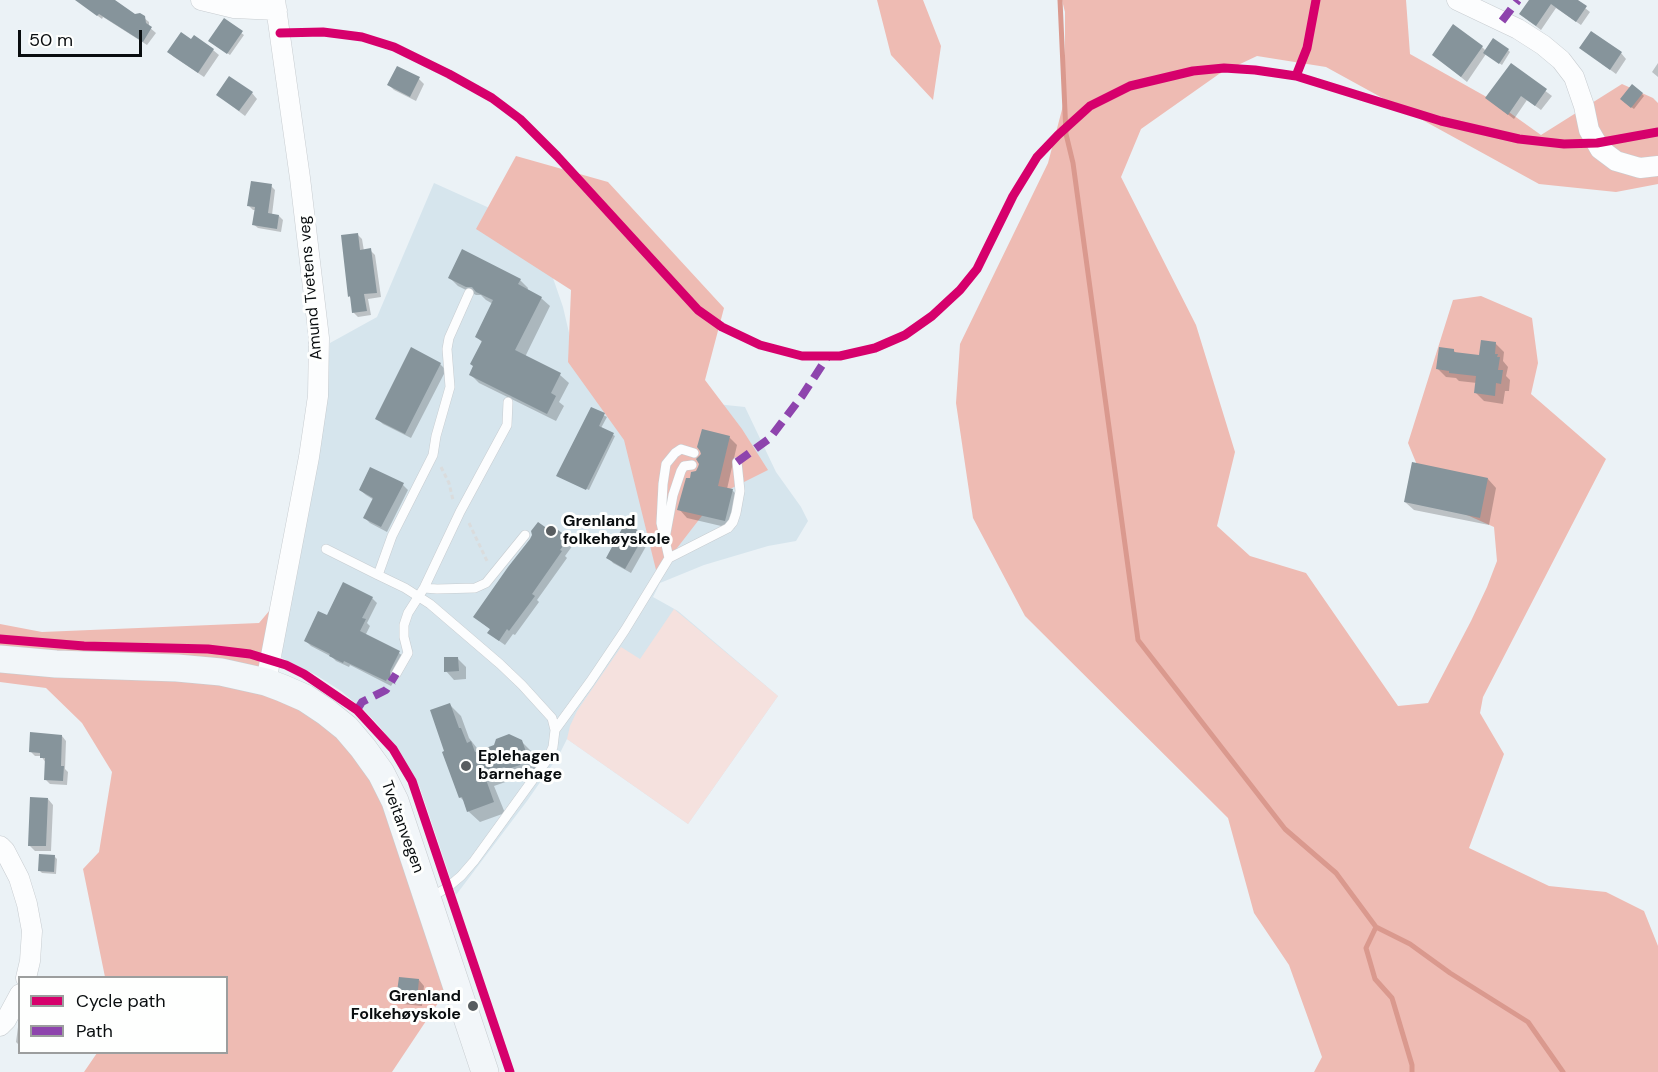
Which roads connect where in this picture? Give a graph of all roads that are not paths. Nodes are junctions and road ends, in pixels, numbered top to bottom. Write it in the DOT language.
graph roads {
  1 [pos="201,0"];
  2 [pos="1457,0"];
  3 [pos="276,5"];
  4 [pos="1658,166"];
  5 [pos="469,294"];
  6 [pos="508,402"];
  7 [pos="694,453"];
  8 [pos="737,462"];
  9 [pos="692,465"];
  10 [pos="665,535"];
  11 [pos="525,536"];
  12 [pos="326,549"];
  13 [pos="669,558"];
  14 [pos="378,575"];
  15 [pos="424,588"];
  16 [pos="418,597"];
  17 [pos="0,659"];
  18 [pos="396,674"];
  19 [pos="266,682"];
  20 [pos="555,730"];
  21 [pos="0,846"];
  22 [pos="428,900"];
  23 [pos="26,976"];
  24 [pos="18,998"];
  25 [pos="0,1026"];
  26 [pos="485,1072"];
  1 -- 3 [label="street"];
  2 -- 4 [label="street"];
  3 -- 19 [label="street, Amund Tvetens veg"];
  5 -- 14 [label="lane"];
  6 -- 15 [label="lane"];
  7 -- 10 [label="lane"];
  8 -- 13 [label="lane"];
  9 -- 10 [label="lane"];
  10 -- 13 [label="lane"];
  11 -- 15 [label="lane"];
  12 -- 14 [label="lane"];
  13 -- 20 [label="lane"];
  14 -- 16 [label="lane"];
  15 -- 16 [label="lane"];
  16 -- 18 [label="lane"];
  16 -- 20 [label="lane"];
  17 -- 19 [label="main road, Tveitanvegen"];
  19 -- 22 [label="main road, Tveitanvegen"];
  20 -- 22 [label="lane"];
  21 -- 23 [label="street"];
  22 -- 26 [label="main road, Tveitanvegen"];
  24 -- 25 [label="street"];
}
